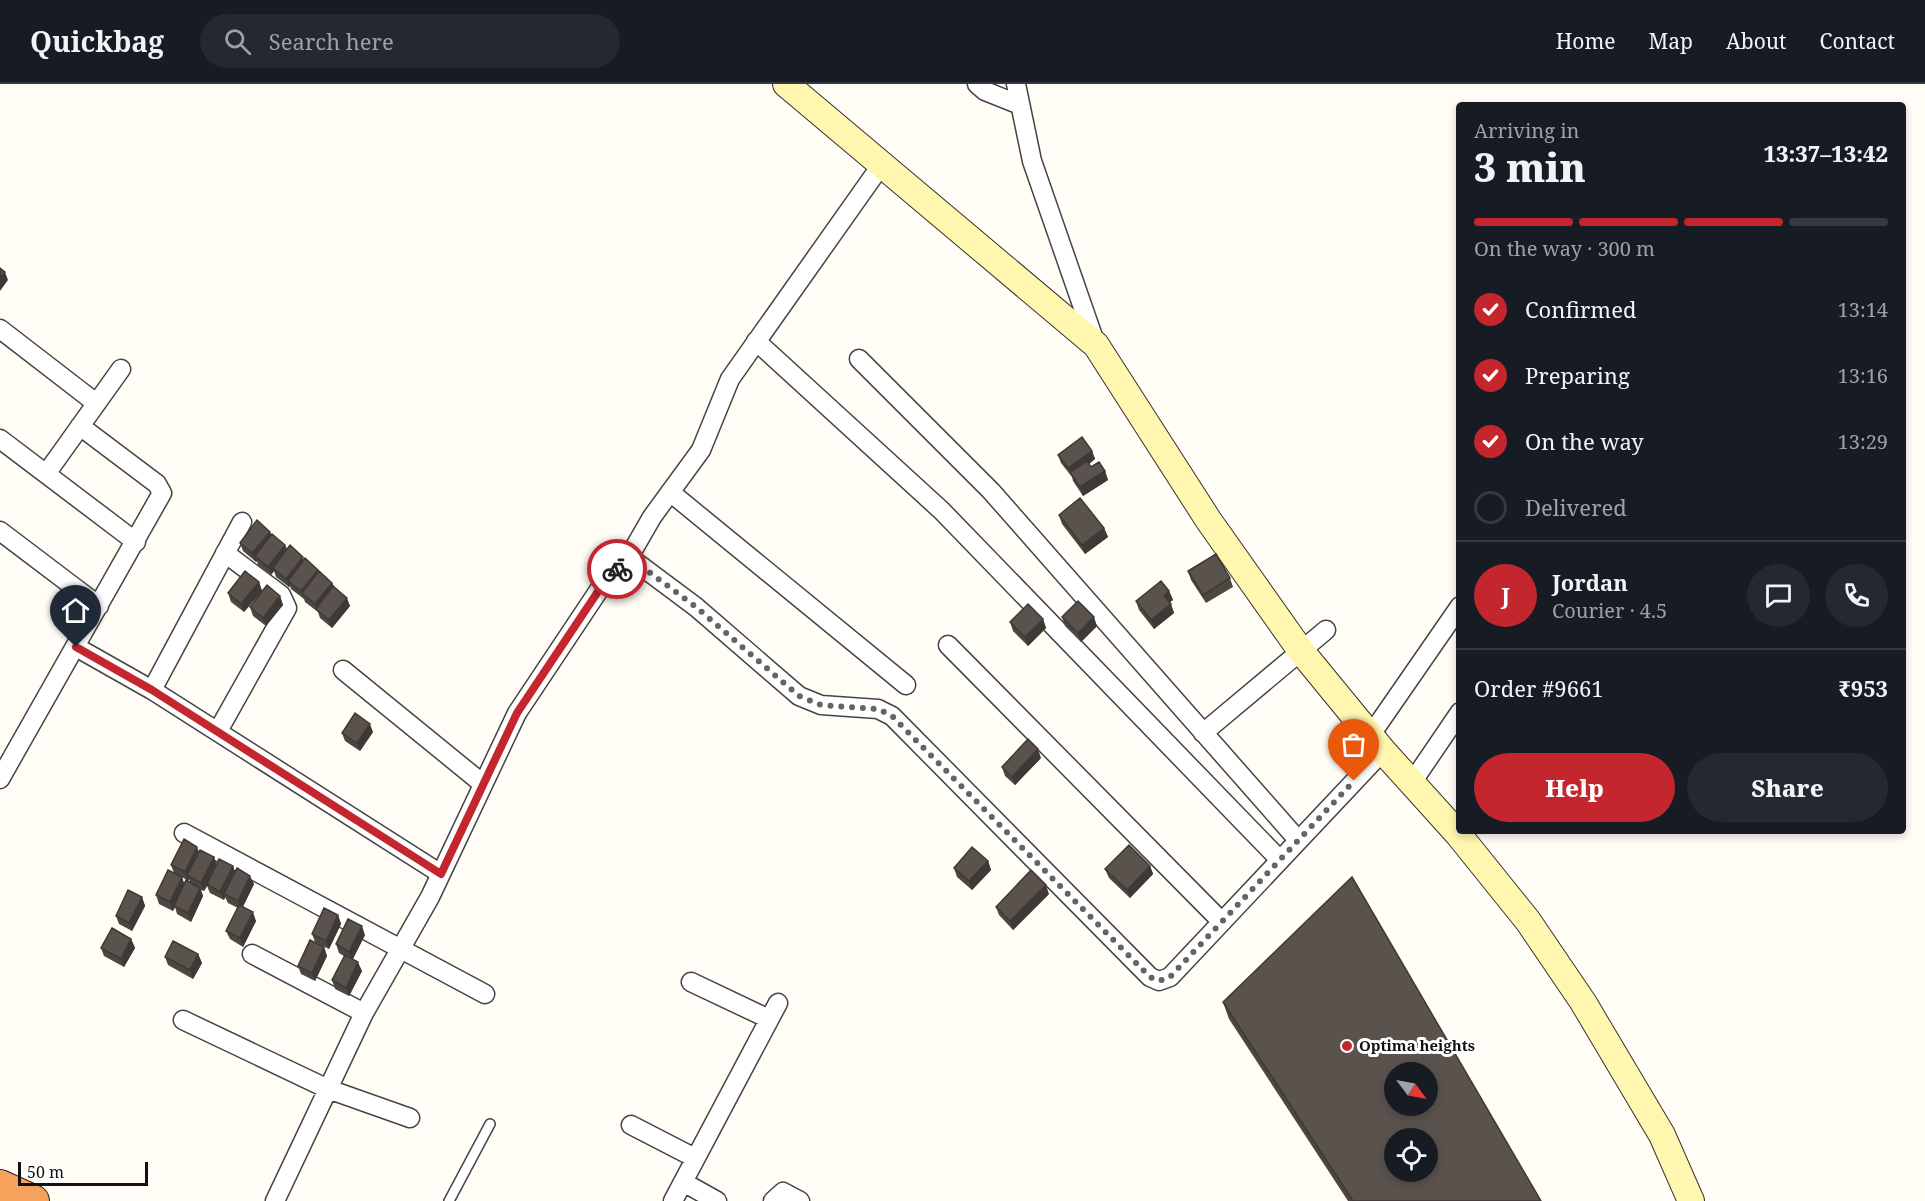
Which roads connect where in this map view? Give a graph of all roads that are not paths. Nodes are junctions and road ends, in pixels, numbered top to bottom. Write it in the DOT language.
graph roads {
  1 [pos="786,84"];
  2 [pos="976,84"];
  3 [pos="1016,84"];
  4 [pos="1020,105"];
  5 [pos="882,164"];
  6 [pos="0,329"];
  7 [pos="756,341"];
  8 [pos="1096,345"];
  9 [pos="859,359"];
  10 [pos="121,369"];
  11 [pos="96,403"];
  12 [pos="80,426"];
  13 [pos="0,439"];
  14 [pos="46,474"];
  15 [pos="670,492"];
  16 [pos="242,522"];
  17 [pos="0,531"];
  18 [pos="136,542"];
  19 [pos="225,554"];
  20 [pos="629,557"];
  21 [pos="99,606"];
  22 [pos="1456,613"];
  23 [pos="1326,630"];
  24 [pos="948,645"];
  25 [pos="76,647"];
  26 [pos="1301,651"];
  27 [pos="343,670"];
  28 [pos="906,685"];
  29 [pos="152,690"];
  30 [pos="1456,718"];
  31 [pos="218,731"];
  32 [pos="1203,733"];
  33 [pos="1376,744"];
  34 [pos="0,779"];
  35 [pos="483,784"];
  36 [pos="1411,784"];
  37 [pos="1456,832"];
  38 [pos="184,833"];
  39 [pos="1458,834"];
  40 [pos="1298,840"];
  41 [pos="1280,859"];
  42 [pos="441,874"];
  43 [pos="1221,921"];
  44 [pos="402,947"];
  45 [pos="252,954"];
  46 [pos="691,982"];
  47 [pos="485,994"];
  48 [pos="778,1003"];
  49 [pos="364,1014"];
  50 [pos="770,1019"];
  51 [pos="183,1020"];
  52 [pos="328,1089"];
  53 [pos="410,1119"];
  54 [pos="490,1124"];
  55 [pos="631,1125"];
  56 [pos="696,1158"];
  57 [pos="683,1182"];
  58 [pos="0,1186"];
  59 [pos="33,1201"];
  60 [pos="275,1201"];
  61 [pos="449,1201"];
  62 [pos="673,1201"];
  63 [pos="717,1201"];
  64 [pos="773,1201"];
  65 [pos="800,1201"];
  66 [pos="1691,1201"];
  1 -- 5 [label="street"];
  2 -- 4 [label="street"];
  3 -- 4 [label="street"];
  4 -- 8 [label="street"];
  5 -- 7 [label="street"];
  5 -- 8 [label="street"];
  6 -- 11 [label="street"];
  7 -- 15 [label="street"];
  7 -- 41 [label="street"];
  8 -- 26 [label="street"];
  9 -- 32 [label="street"];
  10 -- 11 [label="street"];
  11 -- 12 [label="street"];
  12 -- 14 [label="street"];
  12 -- 18 [label="street"];
  13 -- 14 [label="street"];
  14 -- 18 [label="street"];
  15 -- 20 [label="street"];
  15 -- 28 [label="street"];
  16 -- 19 [label="street"];
  17 -- 21 [label="street"];
  18 -- 21 [label="street"];
  19 -- 29 [label="street"];
  19 -- 31 [label="street"];
  20 -- 35 [label="street"];
  20 -- 43 [label="street"];
  21 -- 25 [label="street"];
  22 -- 33 [label="street"];
  23 -- 26 [label="street"];
  24 -- 43 [label="street"];
  25 -- 29 [label="street"];
  25 -- 34 [label="street"];
  26 -- 32 [label="street"];
  26 -- 33 [label="street"];
  27 -- 35 [label="street"];
  29 -- 31 [label="street"];
  30 -- 36 [label="street"];
  31 -- 42 [label="street"];
  32 -- 40 [label="street"];
  33 -- 36 [label="street"];
  33 -- 40 [label="street"];
  35 -- 42 [label="street"];
  36 -- 37 [label="street"];
  38 -- 44 [label="street"];
  39 -- 66 [label="street"];
  40 -- 41 [label="street"];
  41 -- 43 [label="street"];
  42 -- 44 [label="street"];
  44 -- 47 [label="street"];
  44 -- 49 [label="street"];
  45 -- 49 [label="street"];
  46 -- 50 [label="street"];
  48 -- 50 [label="street"];
  49 -- 52 [label="street"];
  50 -- 56 [label="street"];
  51 -- 52 [label="street"];
  52 -- 53 [label="street"];
  52 -- 60 [label="street"];
  54 -- 61 [label="lane"];
  55 -- 56 [label="street"];
  56 -- 57 [label="street"];
  57 -- 62 [label="street"];
  57 -- 63 [label="street"];
  58 -- 59 [label="highway"];
  64 -- 65 [label="street"];
}
